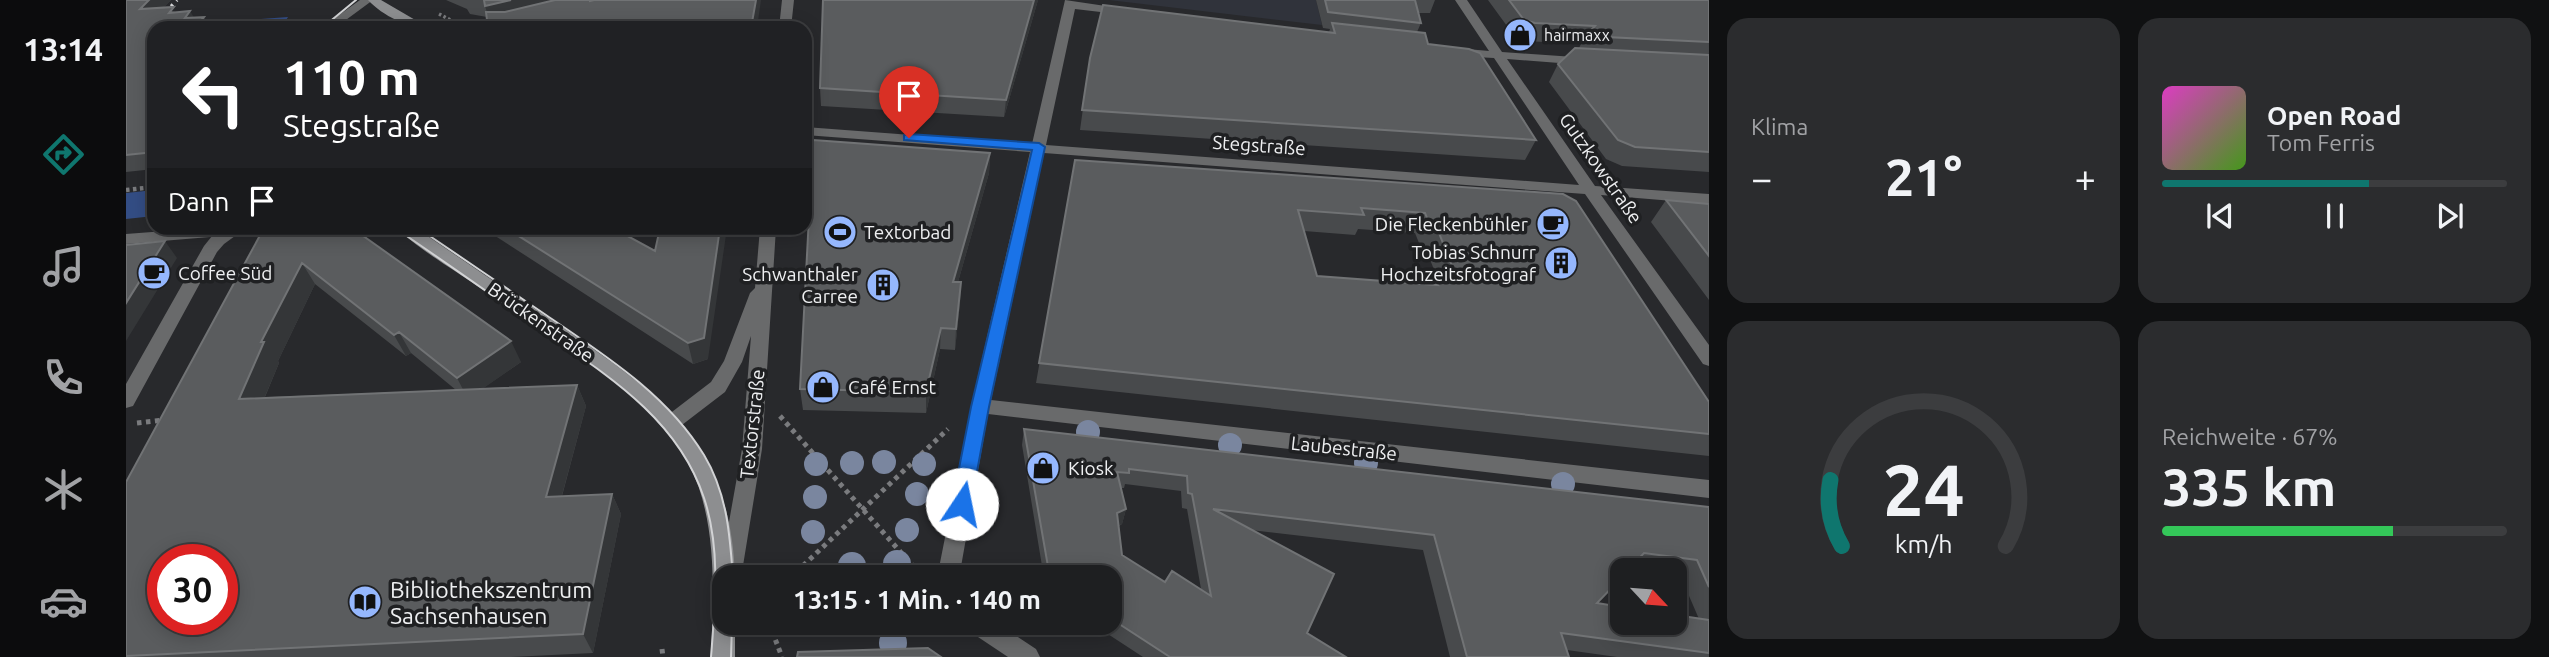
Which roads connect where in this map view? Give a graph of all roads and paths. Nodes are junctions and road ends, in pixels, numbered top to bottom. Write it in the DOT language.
graph roads {
  1 [pos="367,0"];
  2 [pos="374,0"];
  3 [pos="788,0"];
  4 [pos="1461,0"];
  5 [pos="1071,3"];
  6 [pos="1146,15"];
  7 [pos="337,21"];
  8 [pos="409,21"];
  9 [pos="786,21"];
  10 [pos="1447,51"];
  11 [pos="1498,56"];
  12 [pos="1604,62"];
  13 [pos="812,131"];
  14 [pos="1039,147"];
  15 [pos="147,188"];
  16 [pos="126,190"];
  17 [pos="1590,190"];
  18 [pos="1709,198"];
  19 [pos="170,235"];
  20 [pos="228,235"];
  21 [pos="416,235"];
  22 [pos="768,235"];
  23 [pos="126,239"];
  24 [pos="766,270"];
  25 [pos="1709,359"];
  26 [pos="126,401"];
  27 [pos="980,407"];
  28 [pos="775,410"];
  29 [pos="173,419"];
  30 [pos="671,423"];
  31 [pos="126,424"];
  32 [pos="955,424"];
  33 [pos="1709,489"];
  34 [pos="863,509"];
  35 [pos="724,565"];
  36 [pos="732,565"];
  37 [pos="804,565"];
  38 [pos="912,565"];
  39 [pos="950,565"];
  40 [pos="724,635"];
  41 [pos="774,635"];
  42 [pos="995,635"];
  43 [pos="662,649"];
  44 [pos="663,657"];
  45 [pos="723,657"];
  46 [pos="782,657"];
  47 [pos="1028,657"];
  1 -- 7 [label="street"];
  2 -- 8 [label="street"];
  3 -- 9 [label="street"];
  4 -- 11 [label="street, Gutzkowstraße"];
  5 -- 6 [label="street"];
  5 -- 14 [label="street"];
  10 -- 11 [label="street"];
  11 -- 12 [label="street"];
  11 -- 17 [label="street, Gutzkowstraße"];
  13 -- 14 [label="street, Stegstraße"];
  14 -- 17 [label="street, Stegstraße"];
  14 -- 27 [label="street"];
  15 -- 16 [label="path"];
  17 -- 18 [label="street, Stegstraße"];
  17 -- 25 [label="street, Gutzkowstraße"];
  19 -- 23 [label="street"];
  20 -- 26 [label="street"];
  21 -- 30 [label="street, Brückenstraße"];
  22 -- 24 [label="street, Textorstraße"];
  24 -- 30 [label="street, Textorstraße"];
  24 -- 36 [label="street, Textorstraße"];
  27 -- 33 [label="street, Laubestraße"];
  27 -- 39 [label="street"];
  28 -- 34 [label="path"];
  29 -- 31 [label="path"];
  30 -- 35 [label="street, Textorstraße"];
  32 -- 34 [label="path"];
  34 -- 37 [label="path"];
  34 -- 38 [label="path"];
  40 -- 45 [label="street, Textorstraße"];
  41 -- 46 [label="path"];
  42 -- 47 [label="street"];
  43 -- 44 [label="path"];
}
